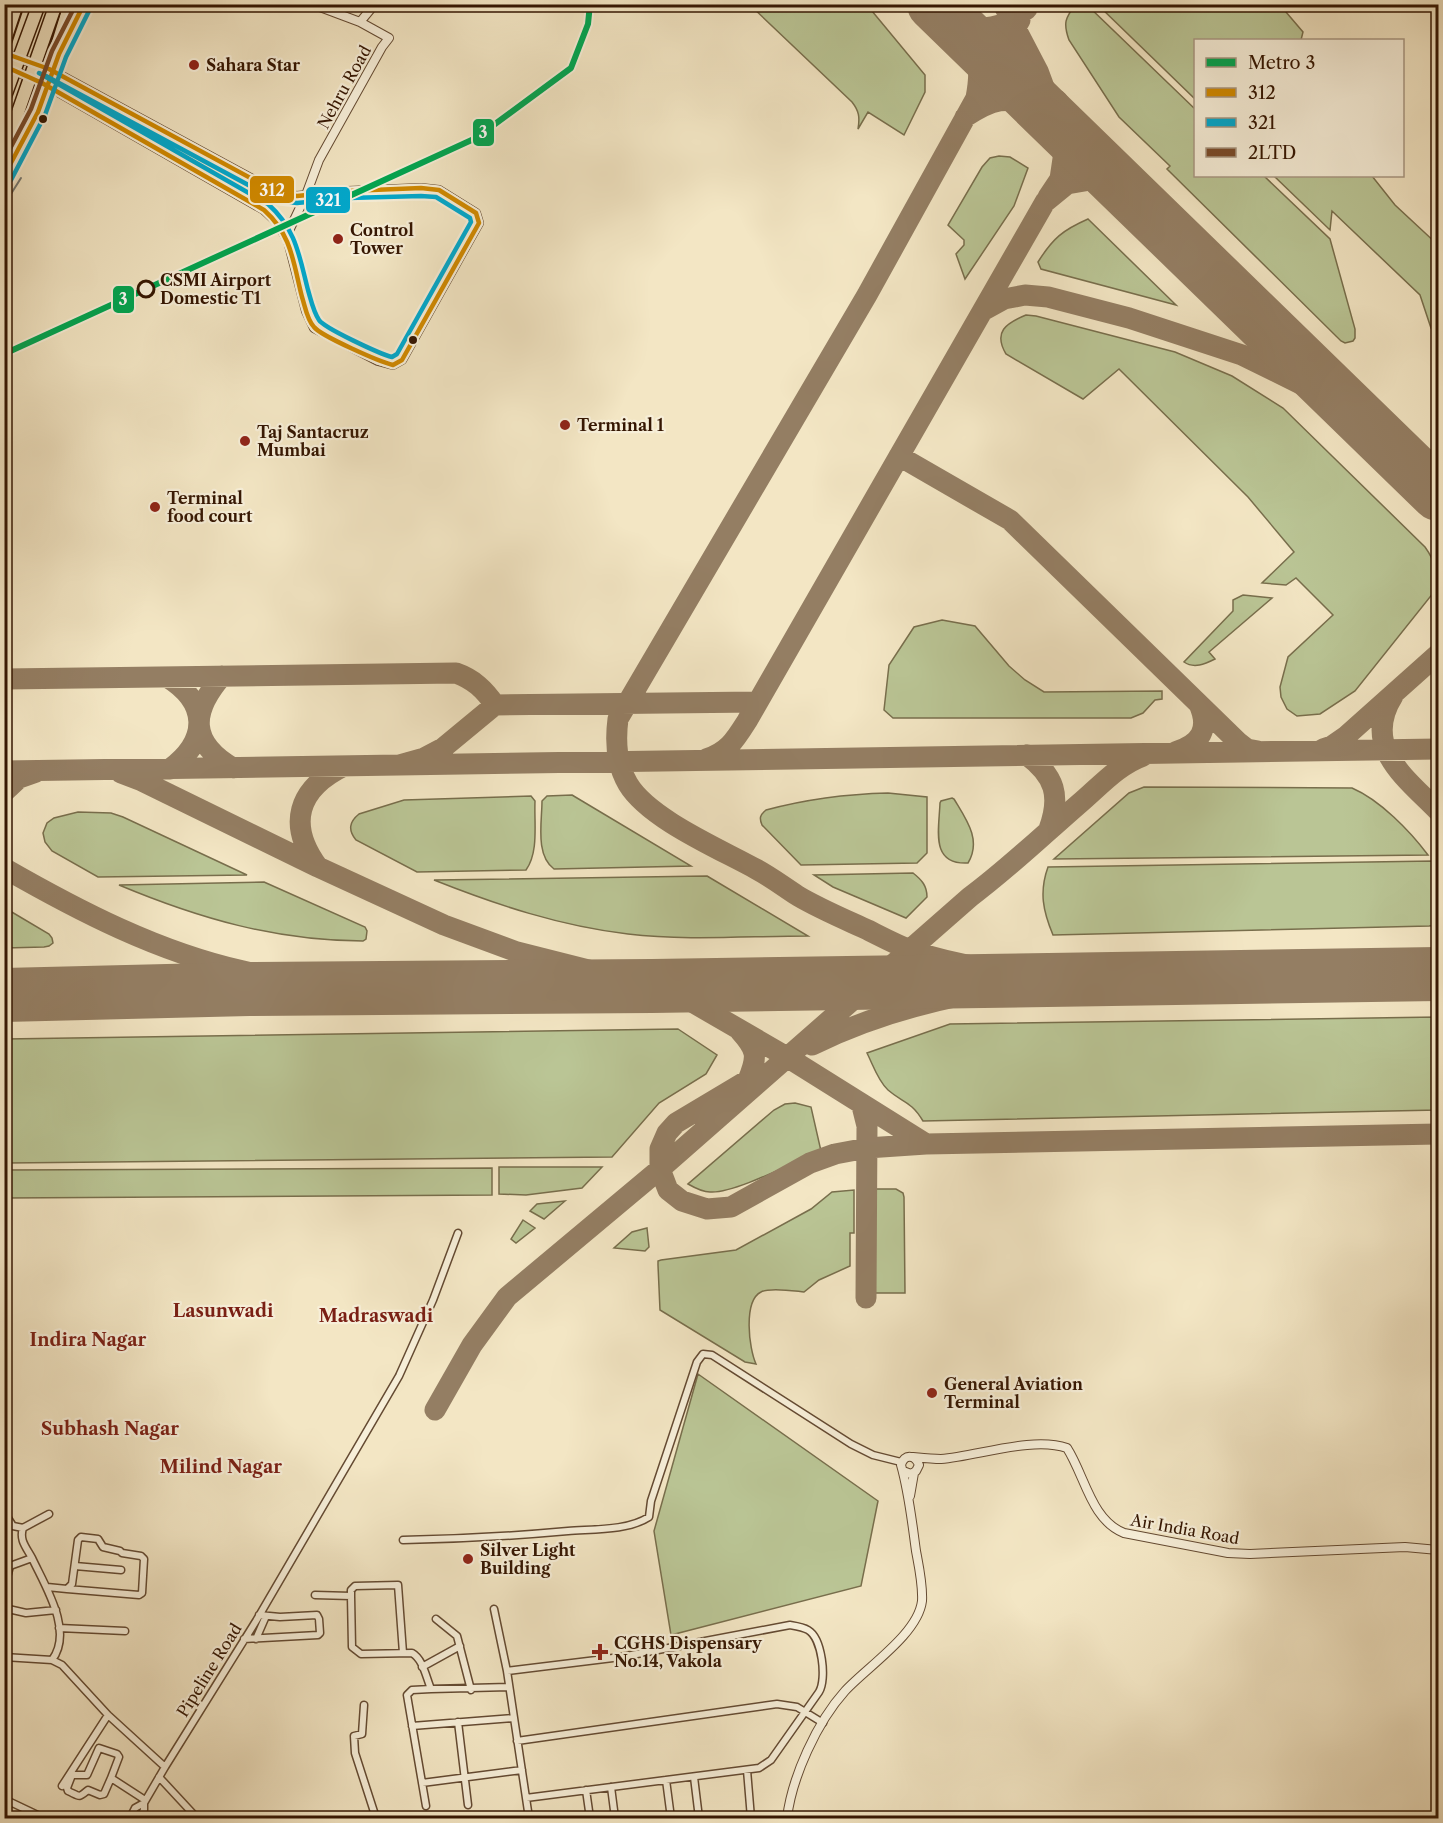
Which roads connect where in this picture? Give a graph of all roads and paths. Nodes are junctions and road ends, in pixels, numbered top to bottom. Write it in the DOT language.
graph roads {
  1 [pos="18,4"];
  2 [pos="39,4"];
  3 [pos="56,4"];
  4 [pos="69,4"];
  5 [pos="84,4"];
  6 [pos="312,4"];
  7 [pos="375,4"];
  8 [pos="360,22"];
  9 [pos="4,46"];
  10 [pos="4,53"];
  11 [pos="4,66"];
  12 [pos="49,69"];
  13 [pos="42,83"];
  14 [pos="4,99"];
  15 [pos="4,142"];
  16 [pos="4,170"];
  17 [pos="4,177"];
  18 [pos="306,195"];
  19 [pos="286,237"];
  20 [pos="458,1233"];
  21 [pos="913,1457"];
  22 [pos="940,1459"];
  23 [pos="902,1462"];
  24 [pos="903,1471"];
  25 [pos="915,1472"];
  26 [pos="909,1504"];
  27 [pos="4,1512"];
  28 [pos="49,1514"];
  29 [pos="23,1527"];
  30 [pos="403,1540"];
  31 [pos="1438,1550"];
  32 [pos="32,1558"];
  33 [pos="75,1566"];
  34 [pos="121,1570"];
  35 [pos="4,1577"];
  36 [pos="47,1587"];
  37 [pos="67,1589"];
  38 [pos="315,1595"];
  39 [pos="351,1596"];
  40 [pos="4,1608"];
  41 [pos="494,1609"];
  42 [pos="56,1610"];
  43 [pos="261,1618"];
  44 [pos="436,1618"];
  45 [pos="59,1628"];
  46 [pos="125,1631"];
  47 [pos="244,1639"];
  48 [pos="256,1639"];
  49 [pos="460,1646"];
  50 [pos="404,1653"];
  51 [pos="4,1657"];
  52 [pos="52,1660"];
  53 [pos="422,1667"];
  54 [pos="507,1671"];
  55 [pos="510,1688"];
  56 [pos="431,1689"];
  57 [pos="471,1690"];
  58 [pos="364,1705"];
  59 [pos="805,1710"];
  60 [pos="108,1715"];
  61 [pos="514,1718"];
  62 [pos="458,1722"];
  63 [pos="823,1723"];
  64 [pos="412,1726"];
  65 [pos="518,1741"];
  66 [pos="165,1767"];
  67 [pos="522,1770"];
  68 [pos="747,1770"];
  69 [pos="159,1777"];
  70 [pos="464,1777"];
  71 [pos="694,1777"];
  72 [pos="111,1778"];
  73 [pos="666,1780"];
  74 [pos="422,1783"];
  75 [pos="62,1786"];
  76 [pos="611,1787"];
  77 [pos="586,1790"];
  78 [pos="526,1798"];
  79 [pos="4,1799"];
  80 [pos="145,1801"];
  81 [pos="426,1806"];
  82 [pos="468,1806"];
  83 [pos="44,1818"];
  84 [pos="129,1818"];
  85 [pos="139,1818"];
  86 [pos="197,1818"];
  87 [pos="376,1818"];
  88 [pos="402,1818"];
  89 [pos="439,1818"];
  90 [pos="529,1818"];
  91 [pos="590,1818"];
  92 [pos="615,1818"];
  93 [pos="671,1818"];
  94 [pos="699,1818"];
  95 [pos="751,1818"];
  96 [pos="787,1818"];
  1 -- 9 [label="main road"];
  2 -- 14 [label="highway, bridge"];
  3 -- 15 [label="highway, bridge"];
  4 -- 12 [label="main road"];
  5 -- 17 [label="highway, bridge"];
  6 -- 8 [label="street, Nehru Road"];
  7 -- 8 [label="street"];
  8 -- 18 [label="street, Nehru Road"];
  10 -- 12 [label="street"];
  11 -- 13 [label="street"];
  12 -- 13 [label="main road"];
  12 -- 18 [label="street"];
  13 -- 16 [label="main road"];
  13 -- 19 [label="street"];
  18 -- 19 [label="street"];
  18 -- 19 [label="street"];
  20 -- 43 [label="street, Pipeline Road"];
  21 -- 22 [label="street, Air India Road"];
  21 -- 23 [label="street, Air India Road"];
  21 -- 25 [label="street"];
  22 -- 25 [label="street, Air India Road"];
  22 -- 31 [label="street, Air India Road"];
  23 -- 24 [label="street"];
  23 -- 30 [label="street"];
  24 -- 25 [label="street"];
  24 -- 26 [label="street"];
  25 -- 26 [label="street"];
  26 -- 63 [label="street"];
  27 -- 29 [label="street"];
  28 -- 29 [label="street"];
  29 -- 32 [label="street"];
  32 -- 35 [label="street"];
  32 -- 36 [label="street"];
  33 -- 34 [label="street"];
  33 -- 37 [label="street"];
  33 -- 37 [label="street"];
  36 -- 37 [label="street"];
  36 -- 42 [label="street"];
  38 -- 39 [label="street"];
  39 -- 50 [label="street"];
  39 -- 50 [label="street"];
  40 -- 42 [label="street"];
  41 -- 54 [label="street"];
  42 -- 45 [label="street"];
  43 -- 47 [label="street, Pipeline Road"];
  43 -- 48 [label="street"];
  43 -- 48 [label="street"];
  44 -- 49 [label="street"];
  45 -- 46 [label="street"];
  45 -- 52 [label="street"];
  47 -- 48 [label="street"];
  47 -- 66 [label="street, Pipeline Road"];
  49 -- 53 [label="street"];
  49 -- 57 [label="street"];
  50 -- 53 [label="street"];
  51 -- 52 [label="street"];
  52 -- 60 [label="street"];
  53 -- 56 [label="street"];
  54 -- 55 [label="street"];
  54 -- 59 [label="street"];
  55 -- 57 [label="street"];
  55 -- 61 [label="street"];
  56 -- 57 [label="street"];
  56 -- 64 [label="street"];
  58 -- 87 [label="street"];
  59 -- 63 [label="street"];
  59 -- 65 [label="street"];
  59 -- 68 [label="street"];
  60 -- 66 [label="street"];
  60 -- 75 [label="street"];
  61 -- 62 [label="street"];
  61 -- 65 [label="street"];
  62 -- 64 [label="street"];
  62 -- 70 [label="street"];
  63 -- 96 [label="street"];
  64 -- 74 [label="street"];
  65 -- 67 [label="street"];
  66 -- 69 [label="street, Pipeline Road"];
  67 -- 70 [label="street"];
  67 -- 78 [label="street"];
  68 -- 71 [label="street"];
  68 -- 95 [label="street"];
  69 -- 80 [label="street, Pipeline Road"];
  69 -- 86 [label="street"];
  70 -- 74 [label="street"];
  70 -- 82 [label="street"];
  71 -- 73 [label="street"];
  71 -- 94 [label="street"];
  72 -- 72 [label="street"];
  72 -- 80 [label="street"];
  73 -- 76 [label="street"];
  73 -- 93 [label="street"];
  74 -- 81 [label="street"];
  76 -- 77 [label="street"];
  76 -- 92 [label="street"];
  77 -- 78 [label="street"];
  77 -- 91 [label="street"];
  78 -- 90 [label="street"];
  79 -- 83 [label="street"];
  80 -- 84 [label="street, Pipeline Road"];
  80 -- 85 [label="street, Pipeline Road"];
  88 -- 89 [label="street"];
}
